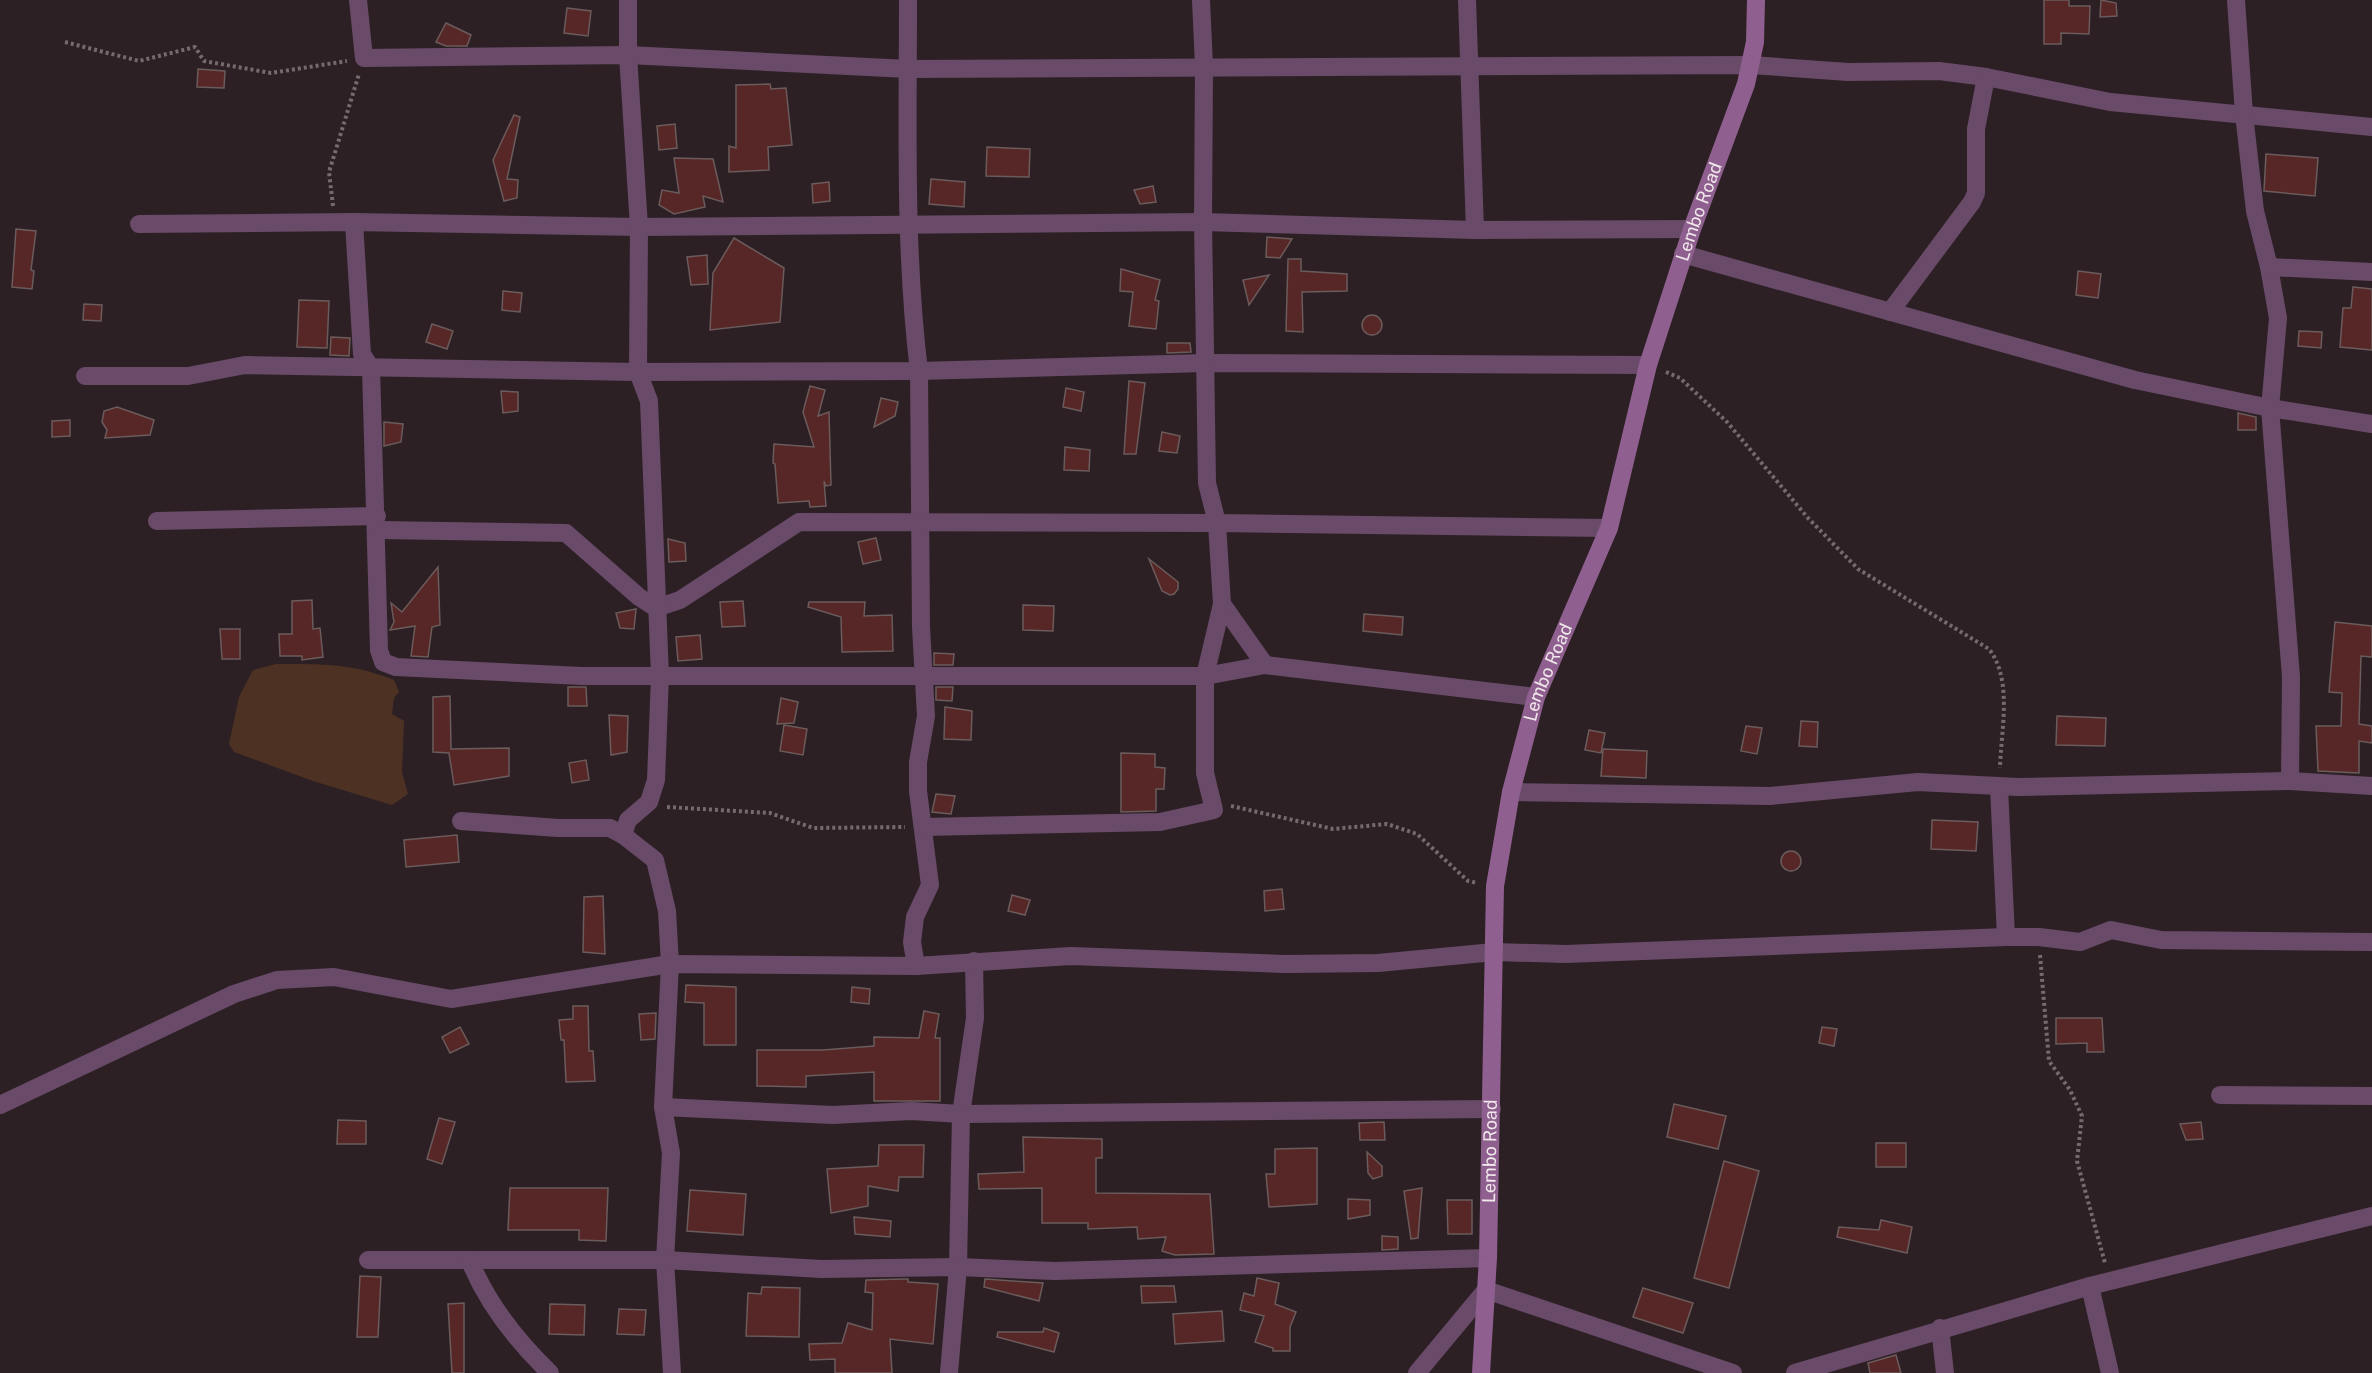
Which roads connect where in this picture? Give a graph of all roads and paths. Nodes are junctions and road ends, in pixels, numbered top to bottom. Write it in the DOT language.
graph roads {
  1 [pos="358,0"];
  2 [pos="628,0"];
  3 [pos="908,0"];
  4 [pos="1201,0"];
  5 [pos="1467,0"];
  6 [pos="1756,0"];
  7 [pos="2236,0"];
  8 [pos="64,42"];
  9 [pos="628,56"];
  10 [pos="364,58"];
  11 [pos="1751,64"];
  12 [pos="1467,65"];
  13 [pos="1204,66"];
  14 [pos="908,69"];
  15 [pos="1986,78"];
  16 [pos="2244,114"];
  17 [pos="2372,127"];
  18 [pos="346,222"];
  19 [pos="1203,222"];
  20 [pos="139,224"];
  21 [pos="909,224"];
  22 [pos="639,227"];
  23 [pos="1692,229"];
  24 [pos="1475,230"];
  25 [pos="1683,254"];
  26 [pos="2269,267"];
  27 [pos="2372,272"];
  28 [pos="1890,312"];
  29 [pos="1205,363"];
  30 [pos="1648,365"];
  31 [pos="371,368"];
  32 [pos="919,370"];
  33 [pos="638,372"];
  34 [pos="85,376"];
  35 [pos="2270,408"];
  36 [pos="2372,424"];
  37 [pos="157,521"];
  38 [pos="922,522"];
  39 [pos="377,523"];
  40 [pos="1217,523"];
  41 [pos="1610,528"];
  42 [pos="1222,604"];
  43 [pos="656,608"];
  44 [pos="1265,665"];
  45 [pos="923,675"];
  46 [pos="660,676"];
  47 [pos="1205,676"];
  48 [pos="1536,697"];
  49 [pos="2290,781"];
  50 [pos="2372,786"];
  51 [pos="2000,787"];
  52 [pos="1511,792"];
  53 [pos="649,802"];
  54 [pos="1214,810"];
  55 [pos="461,821"];
  56 [pos="922,826"];
  57 [pos="623,835"];
  58 [pos="1495,886"];
  59 [pos="2039,936"];
  60 [pos="2006,937"];
  61 [pos="2372,942"];
  62 [pos="1494,952"];
  63 [pos="974,961"];
  64 [pos="670,964"];
  65 [pos="916,966"];
  66 [pos="2220,1095"];
  67 [pos="2372,1096"];
  68 [pos="0,1105"];
  69 [pos="663,1107"];
  70 [pos="1492,1109"];
  71 [pos="961,1113"];
  72 [pos="2372,1216"];
  73 [pos="1488,1258"];
  74 [pos="368,1260"];
  75 [pos="665,1260"];
  76 [pos="470,1261"];
  77 [pos="958,1267"];
  78 [pos="2110,1281"];
  79 [pos="2090,1286"];
  80 [pos="1486,1290"];
  81 [pos="1940,1328"];
  82 [pos="550,1373"];
  83 [pos="672,1373"];
  84 [pos="949,1373"];
  85 [pos="1416,1373"];
  86 [pos="1481,1373"];
  87 [pos="1733,1373"];
  88 [pos="1795,1373"];
  89 [pos="1945,1373"];
  90 [pos="2110,1373"];
  1 -- 10 [label="street"];
  2 -- 9 [label="street"];
  3 -- 14 [label="street"];
  4 -- 13 [label="street"];
  5 -- 12 [label="street"];
  6 -- 11 [label="street, Lembo Road"];
  7 -- 16 [label="street"];
  8 -- 10 [label="path"];
  9 -- 10 [label="street"];
  9 -- 14 [label="street"];
  9 -- 22 [label="street"];
  10 -- 18 [label="path"];
  11 -- 12 [label="street"];
  11 -- 15 [label="street"];
  11 -- 23 [label="street, Lembo Road"];
  12 -- 13 [label="street"];
  12 -- 24 [label="street"];
  13 -- 14 [label="street"];
  13 -- 19 [label="street"];
  14 -- 21 [label="street"];
  15 -- 16 [label="street"];
  15 -- 28 [label="street"];
  16 -- 17 [label="street"];
  16 -- 26 [label="street"];
  18 -- 20 [label="street"];
  18 -- 22 [label="street"];
  18 -- 31 [label="street"];
  19 -- 21 [label="street"];
  19 -- 24 [label="street"];
  19 -- 29 [label="street"];
  21 -- 22 [label="street"];
  21 -- 32 [label="street"];
  22 -- 33 [label="street"];
  23 -- 24 [label="street"];
  23 -- 25 [label="street, Lembo Road"];
  25 -- 28 [label="street"];
  25 -- 30 [label="street, Lembo Road"];
  26 -- 27 [label="street"];
  26 -- 35 [label="street"];
  28 -- 35 [label="street"];
  29 -- 30 [label="street"];
  29 -- 32 [label="street"];
  29 -- 40 [label="street"];
  30 -- 41 [label="street, Lembo Road"];
  30 -- 51 [label="path"];
  31 -- 33 [label="street"];
  31 -- 34 [label="street"];
  31 -- 39 [label="street"];
  32 -- 33 [label="street"];
  32 -- 38 [label="street"];
  33 -- 43 [label="street"];
  35 -- 36 [label="street"];
  35 -- 49 [label="street"];
  37 -- 39 [label="street"];
  38 -- 40 [label="street"];
  38 -- 43 [label="street"];
  38 -- 45 [label="street"];
  39 -- 43 [label="street"];
  39 -- 46 [label="street"];
  40 -- 41 [label="street"];
  40 -- 42 [label="street"];
  41 -- 48 [label="street, Lembo Road"];
  42 -- 44 [label="street"];
  42 -- 47 [label="street"];
  43 -- 46 [label="street"];
  44 -- 47 [label="street"];
  44 -- 48 [label="street"];
  45 -- 46 [label="street"];
  45 -- 47 [label="street"];
  45 -- 56 [label="street"];
  46 -- 53 [label="street"];
  47 -- 54 [label="street"];
  48 -- 52 [label="street, Lembo Road"];
  49 -- 50 [label="street"];
  49 -- 51 [label="street"];
  51 -- 52 [label="street"];
  51 -- 60 [label="street"];
  52 -- 58 [label="street, Lembo Road"];
  53 -- 56 [label="path"];
  53 -- 57 [label="street"];
  54 -- 56 [label="street"];
  54 -- 58 [label="path"];
  55 -- 57 [label="street"];
  56 -- 65 [label="street"];
  57 -- 64 [label="street"];
  58 -- 62 [label="street, Lembo Road"];
  59 -- 60 [label="street"];
  59 -- 61 [label="street"];
  59 -- 78 [label="path"];
  60 -- 62 [label="street"];
  62 -- 63 [label="street"];
  62 -- 70 [label="street, Lembo Road"];
  63 -- 65 [label="street"];
  63 -- 71 [label="street"];
  64 -- 65 [label="street"];
  64 -- 68 [label="street"];
  64 -- 69 [label="street"];
  66 -- 67 [label="street"];
  69 -- 71 [label="street"];
  69 -- 75 [label="street"];
  70 -- 71 [label="street"];
  70 -- 73 [label="street, Lembo Road"];
  71 -- 77 [label="street"];
  72 -- 78 [label="street"];
  73 -- 77 [label="street"];
  73 -- 80 [label="street, Lembo Road"];
  74 -- 76 [label="street"];
  75 -- 76 [label="street"];
  75 -- 77 [label="street"];
  75 -- 83 [label="street"];
  76 -- 82 [label="street"];
  77 -- 84 [label="street"];
  78 -- 79 [label="street"];
  79 -- 81 [label="street"];
  79 -- 90 [label="street"];
  80 -- 85 [label="street"];
  80 -- 86 [label="street, Lembo Road"];
  80 -- 87 [label="street"];
  81 -- 88 [label="street"];
  81 -- 89 [label="street"];
}
